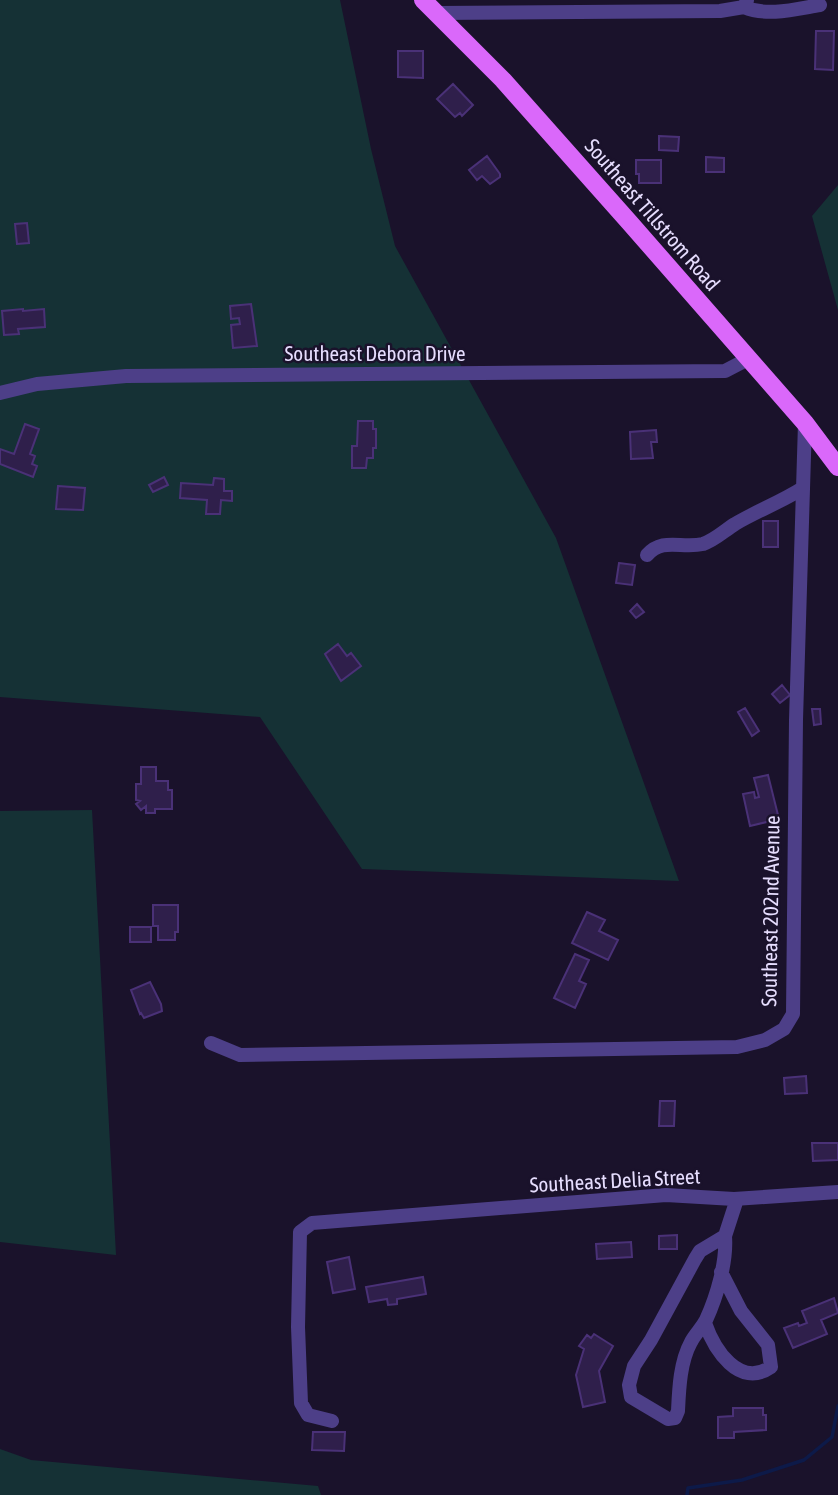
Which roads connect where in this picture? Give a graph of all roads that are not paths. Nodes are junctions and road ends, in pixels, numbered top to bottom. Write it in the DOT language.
graph roads {
  1 [pos="745,4"];
  2 [pos="820,5"];
  3 [pos="430,6"];
  4 [pos="748,359"];
  5 [pos="0,393"];
  6 [pos="805,423"];
  7 [pos="838,467"];
  8 [pos="803,488"];
  9 [pos="647,555"];
  10 [pos="211,1043"];
  11 [pos="838,1192"];
  12 [pos="737,1199"];
  13 [pos="725,1236"];
  14 [pos="721,1272"];
  15 [pos="705,1323"];
  16 [pos="332,1421"];
  1 -- 2 [label="street"];
  1 -- 3 [label="street"];
  3 -- 4 [label="main road, Southeast Tillstrom Road"];
  4 -- 5 [label="street, Southeast Debora Drive"];
  4 -- 6 [label="main road, Southeast Tillstrom Road"];
  6 -- 7 [label="main road, Southeast Tillstrom Road"];
  6 -- 8 [label="street, Southeast 202nd Avenue"];
  8 -- 9 [label="street"];
  8 -- 10 [label="street, Southeast 202nd Avenue"];
  11 -- 12 [label="street, Southeast Delia Street"];
  12 -- 13 [label="street"];
  12 -- 16 [label="street, Southeast Delia Street"];
  13 -- 14 [label="street"];
  13 -- 15 [label="street"];
  14 -- 15 [label="street"];
  14 -- 15 [label="street"];
}
